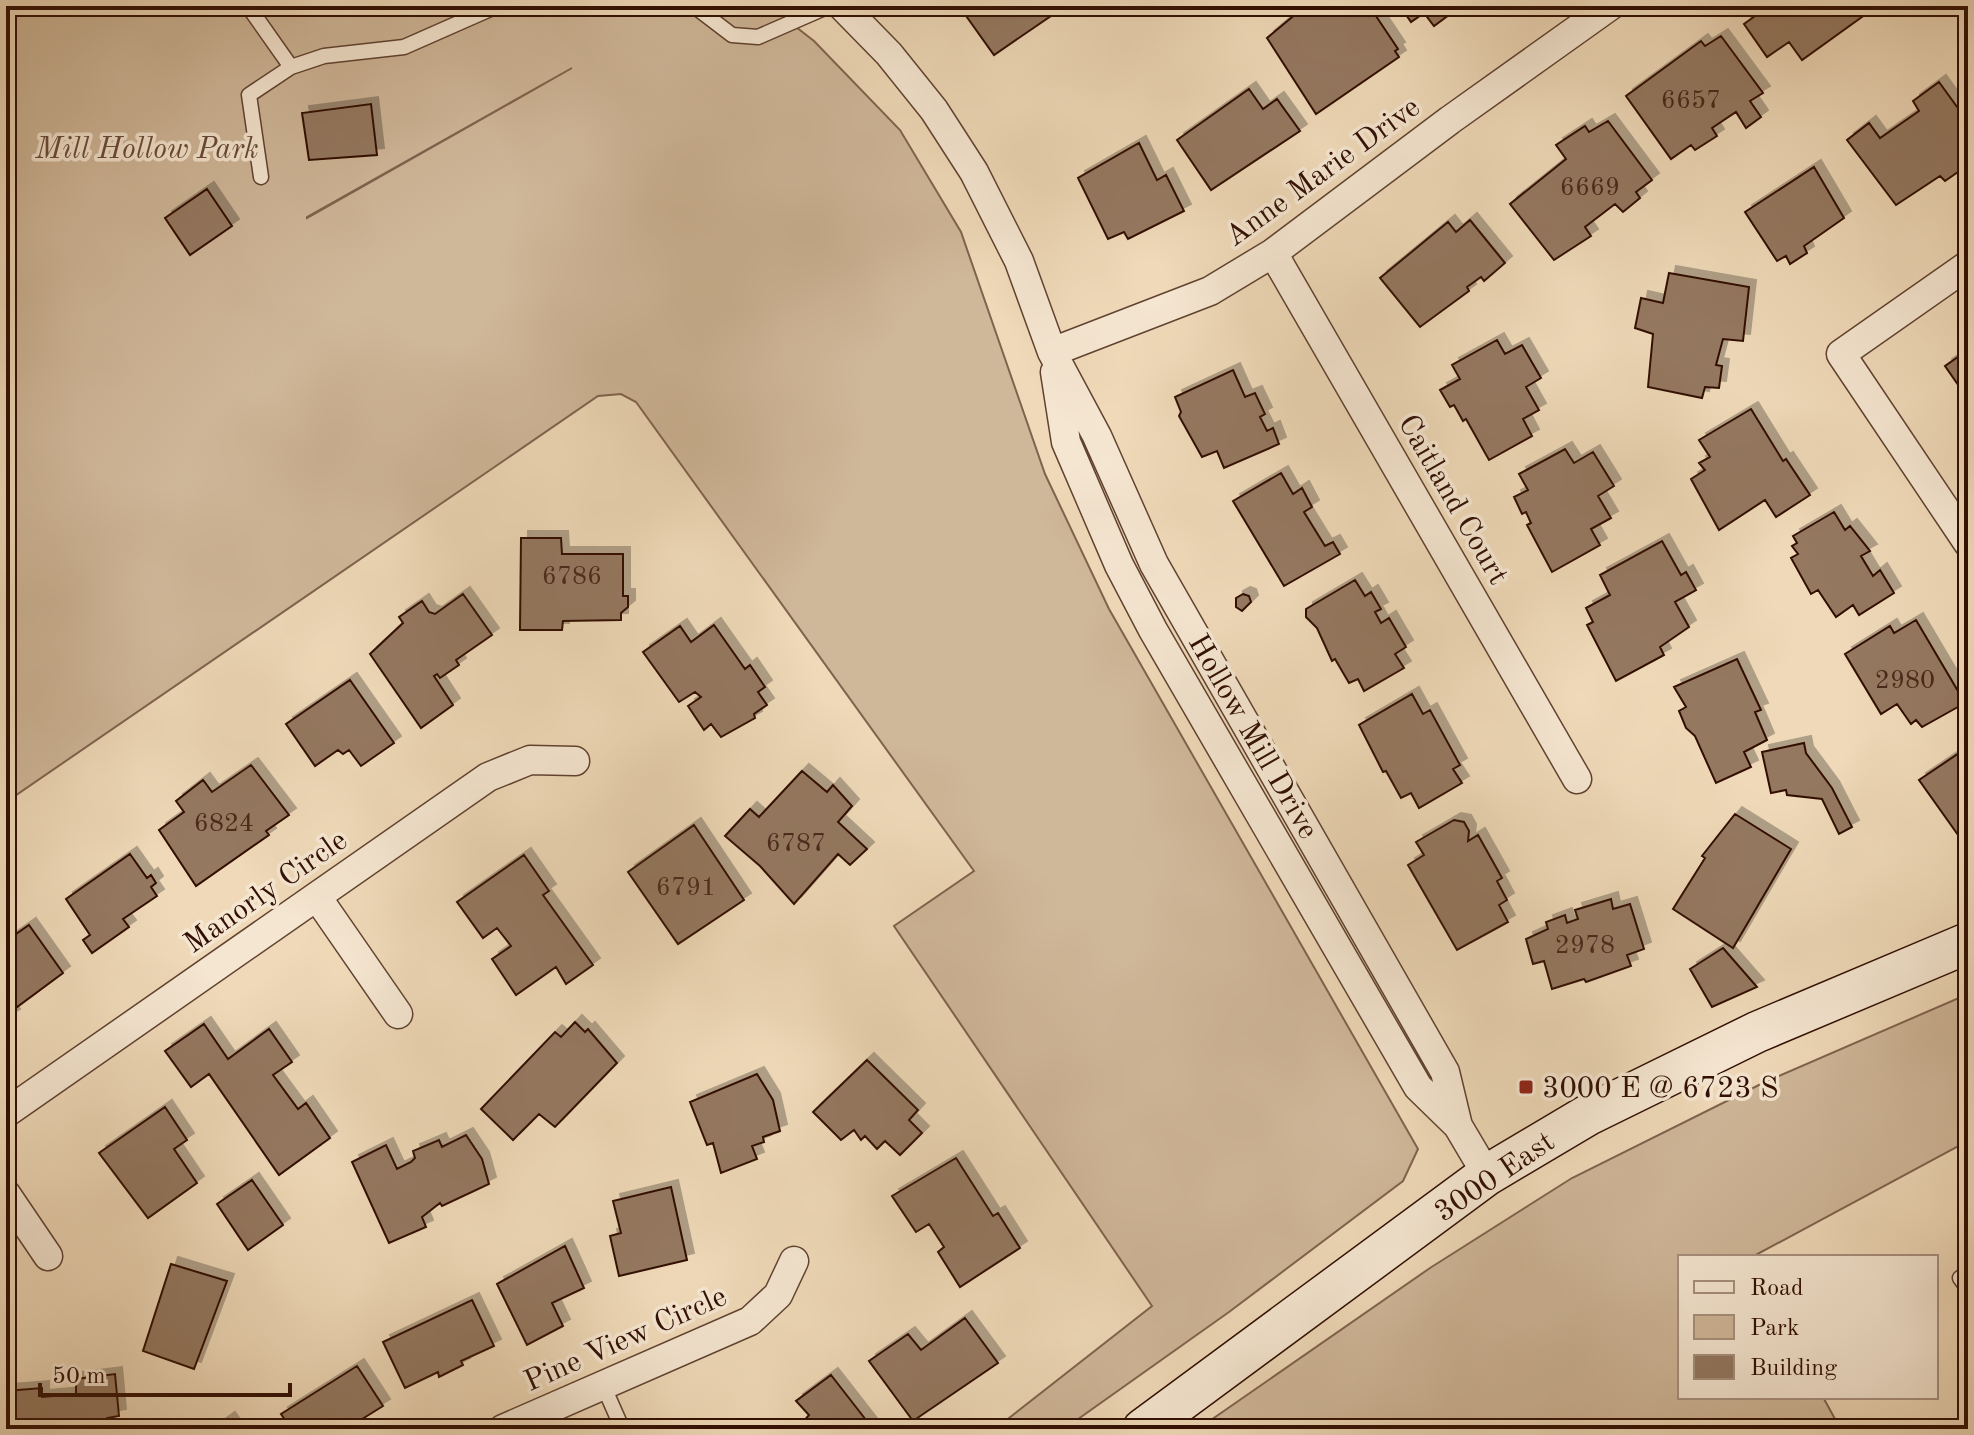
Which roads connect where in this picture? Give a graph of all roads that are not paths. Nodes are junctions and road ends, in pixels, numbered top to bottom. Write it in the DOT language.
graph roads {
  1 [pos="248,6"];
  2 [pos="497,6"];
  3 [pos="694,6"];
  4 [pos="829,6"];
  5 [pos="842,6"];
  6 [pos="1610,6"];
  7 [pos="476,11"];
  8 [pos="291,67"];
  9 [pos="261,177"];
  10 [pos="1273,253"];
  11 [pos="1968,265"];
  12 [pos="1052,352"];
  13 [pos="1968,543"];
  14 [pos="575,761"];
  15 [pos="1577,779"];
  16 [pos="317,897"];
  17 [pos="1968,943"];
  18 [pos="398,1014"];
  19 [pos="6,1113"];
  20 [pos="1487,1175"];
  21 [pos="6,1194"];
  22 [pos="48,1256"];
  23 [pos="794,1261"];
  24 [pos="1968,1273"];
  25 [pos="1968,1289"];
  26 [pos="603,1385"];
  27 [pos="622,1428"];
  28 [pos="503,1429"];
  29 [pos="1143,1429"];
  1 -- 8 [label="lane"];
  2 -- 7 [label="lane"];
  3 -- 4 [label="lane"];
  5 -- 12 [label="street, Hollow Mill Drive"];
  6 -- 10 [label="street, Anne Marie Drive"];
  7 -- 8 [label="lane"];
  8 -- 9 [label="lane"];
  10 -- 12 [label="street, Anne Marie Drive"];
  10 -- 15 [label="street, Caitland Court"];
  11 -- 13 [label="street"];
  12 -- 20 [label="street, Hollow Mill Drive"];
  14 -- 16 [label="street, Manorly Circle"];
  16 -- 18 [label="street"];
  16 -- 19 [label="street, Manorly Circle"];
  17 -- 20 [label="main road, 3000 East"];
  20 -- 29 [label="main road, 3000 East"];
  21 -- 22 [label="street"];
  23 -- 26 [label="street, Pine View Circle"];
  24 -- 25 [label="lane"];
  26 -- 27 [label="lane"];
  26 -- 28 [label="street, Pine View Circle"];
}
